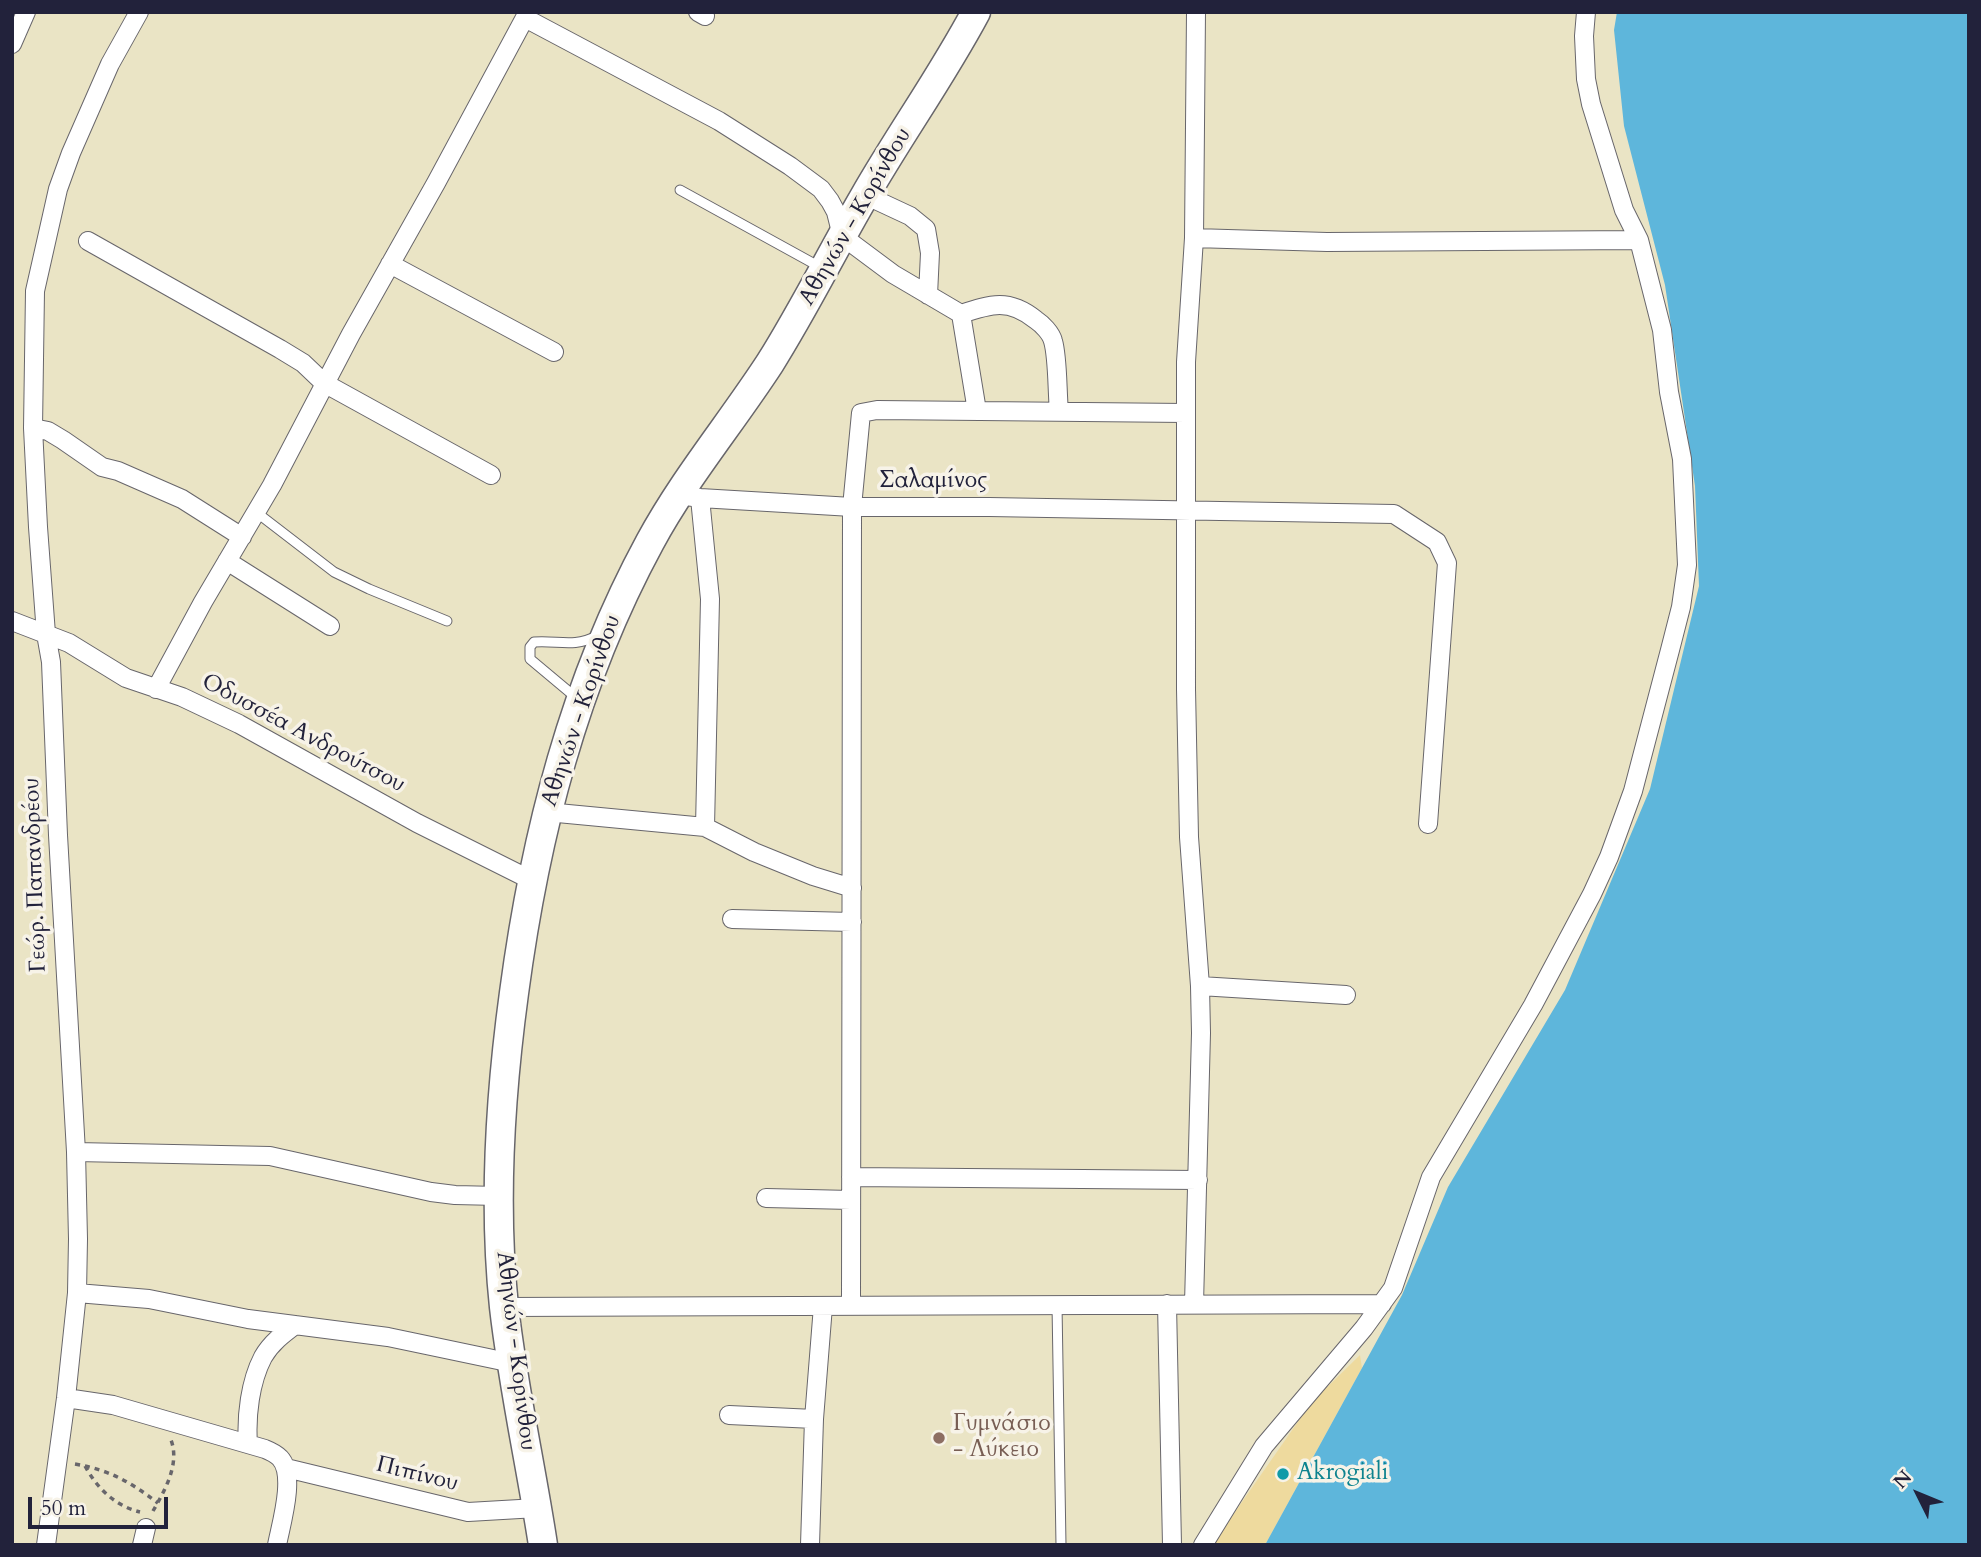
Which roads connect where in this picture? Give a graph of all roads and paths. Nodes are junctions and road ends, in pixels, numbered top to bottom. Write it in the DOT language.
graph roads {
  1 [pos="26,12"];
  2 [pos="139,12"];
  3 [pos="976,12"];
  4 [pos="1196,12"];
  5 [pos="1586,12"];
  6 [pos="527,15"];
  7 [pos="12,44"];
  8 [pos="680,190"];
  9 [pos="865,195"];
  10 [pos="842,236"];
  11 [pos="1194,238"];
  12 [pos="1640,240"];
  13 [pos="88,241"];
  14 [pos="390,264"];
  15 [pos="825,269"];
  16 [pos="928,295"];
  17 [pos="961,314"];
  18 [pos="554,352"];
  19 [pos="324,383"];
  20 [pos="977,411"];
  21 [pos="1059,411"];
  22 [pos="1185,413"];
  23 [pos="33,428"];
  24 [pos="491,475"];
  25 [pos="690,497"];
  26 [pos="852,507"];
  27 [pos="1186,510"];
  28 [pos="256,512"];
  29 [pos="242,537"];
  30 [pos="227,561"];
  31 [pos="12,621"];
  32 [pos="447,621"];
  33 [pos="330,626"];
  34 [pos="606,631"];
  35 [pos="47,634"];
  36 [pos="156,689"];
  37 [pos="579,705"];
  38 [pos="547,812"];
  39 [pos="1428,824"];
  40 [pos="705,827"];
  41 [pos="531,880"];
  42 [pos="852,888"];
  43 [pos="732,919"];
  44 [pos="852,922"];
  45 [pos="1200,986"];
  46 [pos="1346,996"];
  47 [pos="76,1152"];
  48 [pos="851,1177"];
  49 [pos="1198,1180"];
  50 [pos="498,1196"];
  51 [pos="766,1198"];
  52 [pos="851,1200"];
  53 [pos="77,1293"];
  54 [pos="1167,1304"];
  55 [pos="1194,1304"];
  56 [pos="1382,1304"];
  57 [pos="1057,1305"];
  58 [pos="823,1306"];
  59 [pos="851,1306"];
  60 [pos="504,1307"];
  61 [pos="295,1325"];
  62 [pos="512,1363"];
  63 [pos="66,1398"];
  64 [pos="729,1415"];
  65 [pos="160,1419"];
  66 [pos="814,1419"];
  67 [pos="248,1444"];
  68 [pos="59,1462"];
  69 [pos="85,1466"];
  70 [pos="286,1468"];
  71 [pos="158,1503"];
  72 [pos="537,1508"];
  73 [pos="46,1545"];
  74 [pos="277,1545"];
  75 [pos="543,1545"];
  76 [pos="810,1545"];
  77 [pos="1061,1545"];
  78 [pos="1172,1545"];
  79 [pos="1203,1545"];
  1 -- 7 [label="street"];
  2 -- 23 [label="street, Γεώρ. Παπανδρέου"];
  3 -- 9 [label="main road, Αθηνών - Κορίνθου"];
  4 -- 11 [label="street"];
  5 -- 12 [label="street"];
  6 -- 10 [label="street"];
  6 -- 14 [label="street"];
  8 -- 15 [label="lane"];
  9 -- 10 [label="main road, Αθηνών - Κορίνθου"];
  9 -- 16 [label="street"];
  10 -- 15 [label="main road, Αθηνών - Κορίνθου"];
  10 -- 16 [label="street"];
  11 -- 12 [label="street"];
  11 -- 22 [label="street"];
  12 -- 56 [label="street"];
  13 -- 19 [label="street"];
  14 -- 18 [label="street"];
  14 -- 19 [label="street"];
  15 -- 25 [label="main road, Αθηνών - Κορίνθου"];
  16 -- 17 [label="street"];
  17 -- 20 [label="street"];
  17 -- 21 [label="street"];
  19 -- 24 [label="street"];
  19 -- 28 [label="street"];
  20 -- 21 [label="street"];
  20 -- 26 [label="street"];
  21 -- 22 [label="street"];
  22 -- 27 [label="street"];
  23 -- 29 [label="street"];
  23 -- 35 [label="street, Γεώρ. Παπανδρέου"];
  25 -- 26 [label="street, Σαλαμίνος"];
  25 -- 34 [label="main road, Αθηνών - Κορίνθου"];
  25 -- 40 [label="street"];
  26 -- 27 [label="street, Σαλαμίνος"];
  26 -- 42 [label="street"];
  27 -- 39 [label="street, Σαλαμίνος"];
  27 -- 45 [label="street"];
  28 -- 29 [label="street"];
  28 -- 32 [label="lane"];
  29 -- 30 [label="street"];
  30 -- 33 [label="street"];
  30 -- 36 [label="street"];
  31 -- 35 [label="street, Οδυσσέα Ανδρούτσου"];
  34 -- 37 [label="main road, Αθηνών - Κορίνθου"];
  34 -- 37 [label="lane"];
  35 -- 36 [label="street, Οδυσσέα Ανδρούτσου"];
  35 -- 47 [label="street, Γεώρ. Παπανδρέου"];
  36 -- 41 [label="street, Οδυσσέα Ανδρούτσου"];
  37 -- 38 [label="main road, Αθηνών - Κορίνθου"];
  38 -- 40 [label="street"];
  38 -- 41 [label="main road, Αθηνών - Κορίνθου"];
  40 -- 42 [label="street"];
  41 -- 50 [label="main road, Αθηνών - Κορίνθου"];
  42 -- 44 [label="street"];
  43 -- 44 [label="street"];
  44 -- 48 [label="street"];
  45 -- 46 [label="street"];
  45 -- 49 [label="street"];
  47 -- 50 [label="street"];
  47 -- 53 [label="street, Γεώρ. Παπανδρέου"];
  48 -- 49 [label="street"];
  48 -- 52 [label="street"];
  49 -- 55 [label="street"];
  50 -- 60 [label="main road, Αθηνών - Κορίνθου"];
  51 -- 52 [label="street"];
  52 -- 59 [label="street"];
  53 -- 61 [label="street"];
  53 -- 63 [label="street, Γεώρ. Παπανδρέου"];
  54 -- 55 [label="street"];
  54 -- 57 [label="street"];
  54 -- 78 [label="street"];
  55 -- 56 [label="street"];
  56 -- 79 [label="street"];
  57 -- 59 [label="street"];
  57 -- 77 [label="lane"];
  58 -- 59 [label="street"];
  58 -- 60 [label="street"];
  58 -- 66 [label="street"];
  60 -- 62 [label="main road, Αθηνών - Κορίνθου"];
  61 -- 62 [label="street"];
  61 -- 67 [label="street"];
  62 -- 72 [label="main road, Αθηνών - Κορίνθου"];
  63 -- 65 [label="street"];
  63 -- 68 [label="street, Γεώρ. Παπανδρέου"];
  64 -- 66 [label="street"];
  65 -- 67 [label="street"];
  65 -- 71 [label="path"];
  66 -- 76 [label="street"];
  67 -- 70 [label="street"];
  68 -- 69 [label="path"];
  68 -- 73 [label="street, Γεώρ. Παπανδρέου"];
  69 -- 71 [label="path"];
  69 -- 71 [label="path"];
  70 -- 72 [label="street, Πιπίνου"];
  70 -- 74 [label="street"];
  72 -- 75 [label="main road, Αθηνών - Κορίνθου"];
}
